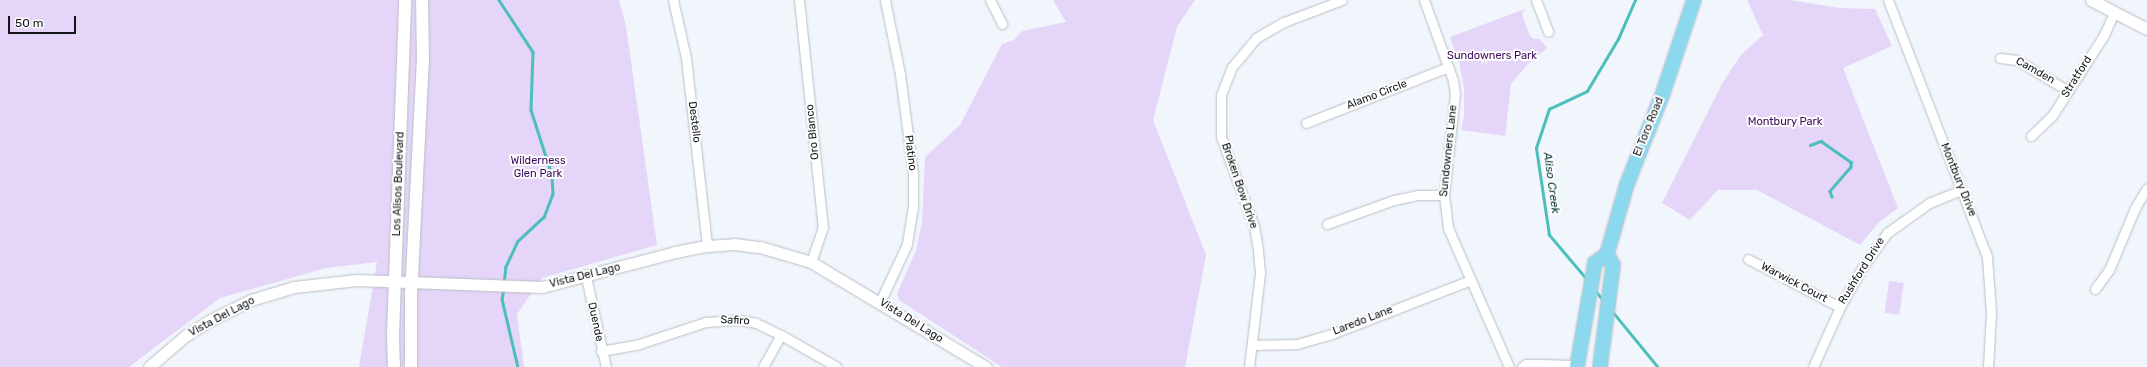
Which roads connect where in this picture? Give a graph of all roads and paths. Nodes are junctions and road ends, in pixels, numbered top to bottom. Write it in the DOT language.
graph roads {
  1 [pos="405,0"];
  2 [pos="422,0"];
  3 [pos="673,0"];
  4 [pos="799,0"];
  5 [pos="885,0"];
  6 [pos="990,0"];
  7 [pos="1342,0"];
  8 [pos="1424,0"];
  9 [pos="1536,0"];
  10 [pos="1694,0"];
  11 [pos="1888,0"];
  12 [pos="2091,0"];
  13 [pos="2114,13"];
  14 [pos="1002,24"];
  15 [pos="2147,29"];
  16 [pos="1548,32"];
  17 [pos="2000,58"];
  18 [pos="1448,67"];
  19 [pos="2068,91"];
  20 [pos="1306,123"];
  21 [pos="2031,136"];
  22 [pos="2147,188"];
  23 [pos="1961,190"];
  24 [pos="1444,195"];
  25 [pos="1327,224"];
  26 [pos="707,246"];
  27 [pos="1606,254"];
  28 [pos="1748,259"];
  29 [pos="811,262"];
  30 [pos="586,277"];
  31 [pos="1471,280"];
  32 [pos="396,282"];
  33 [pos="412,283"];
  34 [pos="2095,289"];
  35 [pos="880,302"];
  36 [pos="1840,307"];
  37 [pos="781,335"];
  38 [pos="1252,345"];
  39 [pos="601,351"];
  40 [pos="1542,365"];
  41 [pos="1578,366"];
  42 [pos="149,367"];
  43 [pos="394,367"];
  44 [pos="411,367"];
  45 [pos="606,367"];
  46 [pos="762,367"];
  47 [pos="837,367"];
  48 [pos="986,367"];
  49 [pos="1249,367"];
  50 [pos="1509,367"];
  51 [pos="1522,367"];
  52 [pos="1600,367"];
  53 [pos="1813,367"];
  54 [pos="1988,367"];
  1 -- 32 [label="main road, Los Alisos Boulevard"];
  2 -- 33 [label="main road, Los Alisos Boulevard"];
  3 -- 26 [label="street, Destello"];
  4 -- 29 [label="street, Oro Blanco"];
  5 -- 35 [label="street, Platino"];
  6 -- 14 [label="street"];
  7 -- 38 [label="street, Broken Bow Drive"];
  8 -- 18 [label="street, Sundowners Lane"];
  9 -- 16 [label="street"];
  10 -- 27 [label="main road, El Toro Road"];
  11 -- 23 [label="street, Montbury Drive"];
  12 -- 13 [label="street"];
  13 -- 15 [label="street"];
  13 -- 19 [label="street, Stratford"];
  17 -- 19 [label="street, Camden"];
  18 -- 20 [label="street, Alamo Circle"];
  18 -- 24 [label="street, Sundowners Lane"];
  19 -- 21 [label="street, Stratford"];
  22 -- 34 [label="street"];
  23 -- 36 [label="street, Rushford Drive"];
  23 -- 54 [label="street, Montbury Drive"];
  24 -- 25 [label="street"];
  24 -- 31 [label="street, Sundowners Lane"];
  26 -- 29 [label="street, Vista Del Lago"];
  26 -- 30 [label="street, Vista Del Lago"];
  27 -- 41 [label="main road"];
  27 -- 52 [label="main road"];
  28 -- 36 [label="street, Warwick Court"];
  29 -- 35 [label="street, Vista Del Lago"];
  30 -- 33 [label="street, Vista Del Lago"];
  30 -- 39 [label="street, Duende"];
  31 -- 38 [label="street, Laredo Lane"];
  31 -- 50 [label="street, Sundowners Lane"];
  32 -- 33 [label="street, Vista Del Lago"];
  32 -- 42 [label="street, Vista Del Lago"];
  32 -- 43 [label="main road, Los Alisos Boulevard"];
  33 -- 44 [label="main road, Los Alisos Boulevard"];
  35 -- 48 [label="street, Vista Del Lago"];
  36 -- 53 [label="street, Rushford Drive"];
  37 -- 39 [label="street, Safiro"];
  37 -- 46 [label="street"];
  37 -- 47 [label="street, Safiro"];
  38 -- 49 [label="street, Broken Bow Drive"];
  39 -- 45 [label="street, Duende"];
  40 -- 41 [label="street"];
  40 -- 51 [label="street"];
}
